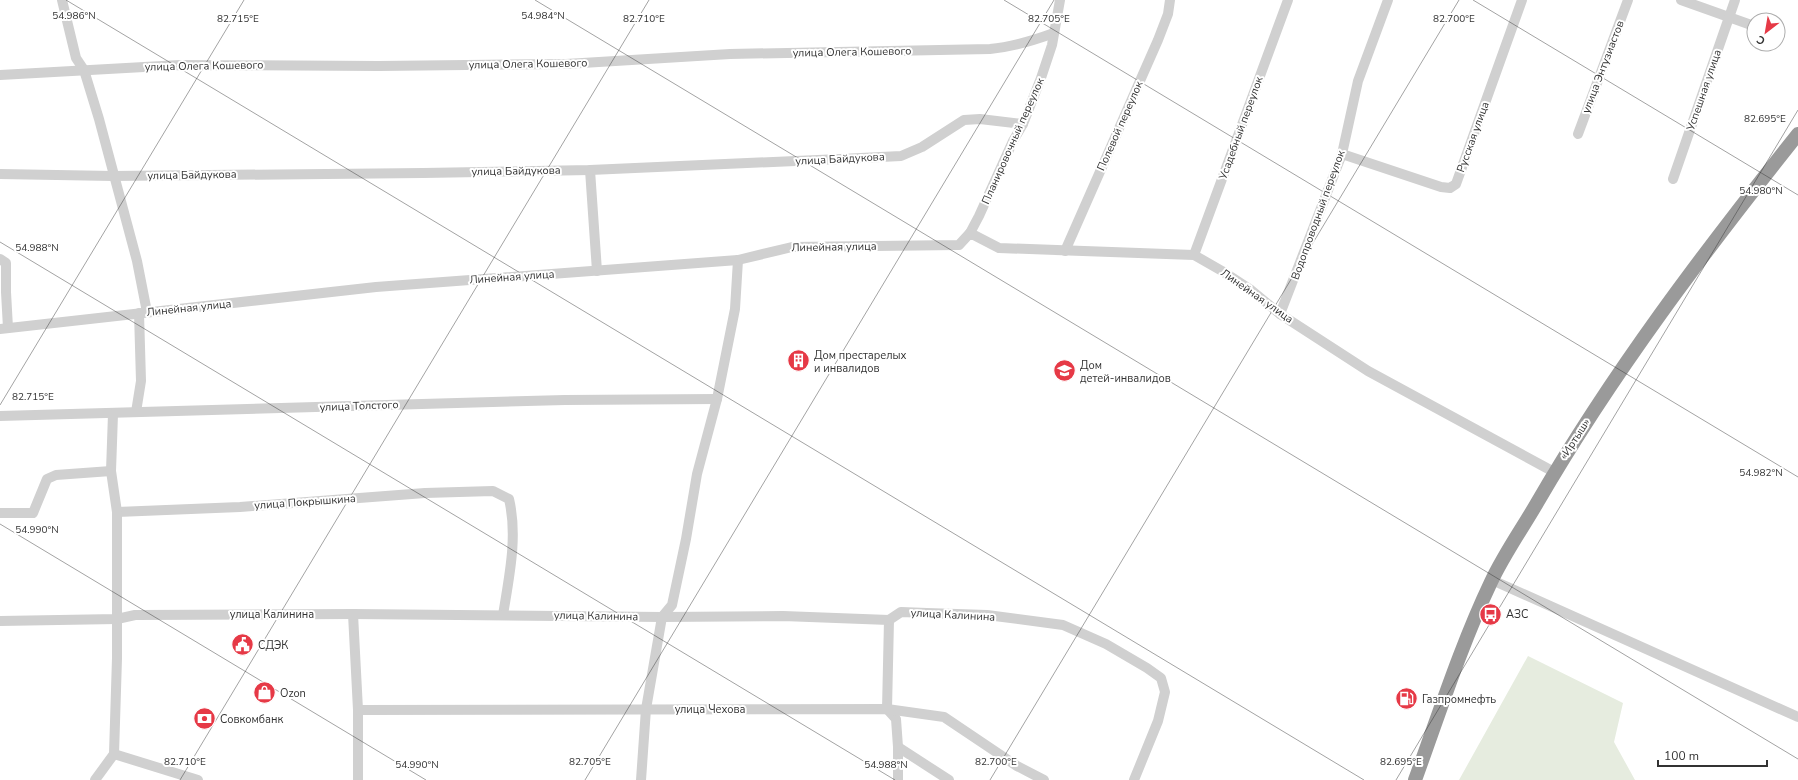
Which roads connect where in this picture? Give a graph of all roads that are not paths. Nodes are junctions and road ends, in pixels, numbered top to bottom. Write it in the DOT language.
graph roads {
  1 [pos="62,0"];
  2 [pos="1060,0"];
  3 [pos="1170,0"];
  4 [pos="1288,0"];
  5 [pos="1388,0"];
  6 [pos="1522,0"];
  7 [pos="1628,0"];
  8 [pos="1681,0"];
  9 [pos="1735,0"];
  10 [pos="1730,17"];
  11 [pos="1746,23"];
  12 [pos="1054,34"];
  13 [pos="84,70"];
  14 [pos="0,74"];
  15 [pos="1023,124"];
  16 [pos="1578,134"];
  17 [pos="1798,134"];
  18 [pos="1342,154"];
  19 [pos="590,170"];
  20 [pos="0,174"];
  21 [pos="113,176"];
  22 [pos="1673,179"];
  23 [pos="970,233"];
  24 [pos="1065,251"];
  25 [pos="1194,255"];
  26 [pos="0,258"];
  27 [pos="738,260"];
  28 [pos="598,270"];
  29 [pos="143,313"];
  30 [pos="1280,314"];
  31 [pos="4,328"];
  32 [pos="717,399"];
  33 [pos="136,412"];
  34 [pos="113,414"];
  35 [pos="0,416"];
  36 [pos="111,471"];
  37 [pos="1554,472"];
  38 [pos="117,512"];
  39 [pos="0,513"];
  40 [pos="1492,580"];
  41 [pos="353,614"];
  42 [pos="503,615"];
  43 [pos="662,617"];
  44 [pos="117,619"];
  45 [pos="888,620"];
  46 [pos="0,622"];
  47 [pos="887,708"];
  48 [pos="646,709"];
  49 [pos="358,710"];
  50 [pos="1798,717"];
  51 [pos="898,747"];
  52 [pos="114,754"];
  53 [pos="95,780"];
  54 [pos="198,780"];
  55 [pos="358,780"];
  56 [pos="641,780"];
  57 [pos="898,780"];
  58 [pos="949,780"];
  59 [pos="1044,780"];
  60 [pos="1134,780"];
  61 [pos="1414,780"];
  1 -- 13 [label="street"];
  2 -- 12 [label="street, Планировочный переулок"];
  3 -- 24 [label="street, Полевой переулок"];
  4 -- 25 [label="street, Усадебный переулок"];
  5 -- 18 [label="street, Водопроводный переулок"];
  6 -- 18 [label="street, Русская улица"];
  7 -- 16 [label="street, улица Энтузиастов"];
  8 -- 10 [label="street"];
  9 -- 10 [label="street, Успешная улица"];
  10 -- 11 [label="street"];
  10 -- 22 [label="street, Успешная улица"];
  12 -- 13 [label="street, улица Олега Кошевого"];
  12 -- 15 [label="street, Планировочный переулок"];
  13 -- 14 [label="street, улица Олега Кошевого"];
  13 -- 21 [label="street"];
  15 -- 19 [label="street, улица Байдукова"];
  15 -- 23 [label="street, Планировочный переулок"];
  17 -- 37 [label="highway, «Иртыш»"];
  18 -- 30 [label="street, Водопроводный переулок"];
  19 -- 21 [label="street, улица Байдукова"];
  19 -- 28 [label="street"];
  20 -- 21 [label="street, улица Байдукова"];
  21 -- 29 [label="street"];
  23 -- 24 [label="street, Линейная улица"];
  23 -- 27 [label="street, Линейная улица"];
  24 -- 25 [label="street, Линейная улица"];
  25 -- 30 [label="street, Линейная улица"];
  26 -- 31 [label="street"];
  27 -- 28 [label="street, Линейная улица"];
  27 -- 32 [label="street"];
  28 -- 29 [label="street, Линейная улица"];
  29 -- 31 [label="street, Линейная улица"];
  29 -- 33 [label="street"];
  30 -- 37 [label="street, Линейная улица"];
  32 -- 33 [label="street, улица Толстого"];
  32 -- 43 [label="street"];
  33 -- 34 [label="street, улица Толстого"];
  34 -- 35 [label="street, улица Толстого"];
  34 -- 36 [label="street"];
  36 -- 38 [label="street"];
  36 -- 39 [label="street"];
  37 -- 40 [label="highway, «Иртыш»"];
  38 -- 42 [label="street, улица Покрышкина"];
  38 -- 44 [label="street"];
  40 -- 50 [label="street"];
  40 -- 61 [label="highway, «Иртыш»"];
  41 -- 42 [label="street, улица Калинина"];
  41 -- 44 [label="street, улица Калинина"];
  41 -- 49 [label="street"];
  42 -- 43 [label="street, улица Калинина"];
  43 -- 45 [label="street, улица Калинина"];
  43 -- 48 [label="street"];
  44 -- 46 [label="street, улица Калинина"];
  44 -- 52 [label="street"];
  45 -- 47 [label="street"];
  45 -- 60 [label="street, улица Калинина"];
  47 -- 48 [label="street, улица Чехова"];
  47 -- 51 [label="street"];
  47 -- 59 [label="street, улица Чехова"];
  48 -- 49 [label="street, улица Чехова"];
  48 -- 56 [label="street"];
  49 -- 55 [label="street"];
  51 -- 57 [label="street"];
  51 -- 58 [label="street"];
  52 -- 53 [label="street"];
  52 -- 54 [label="street"];
}
